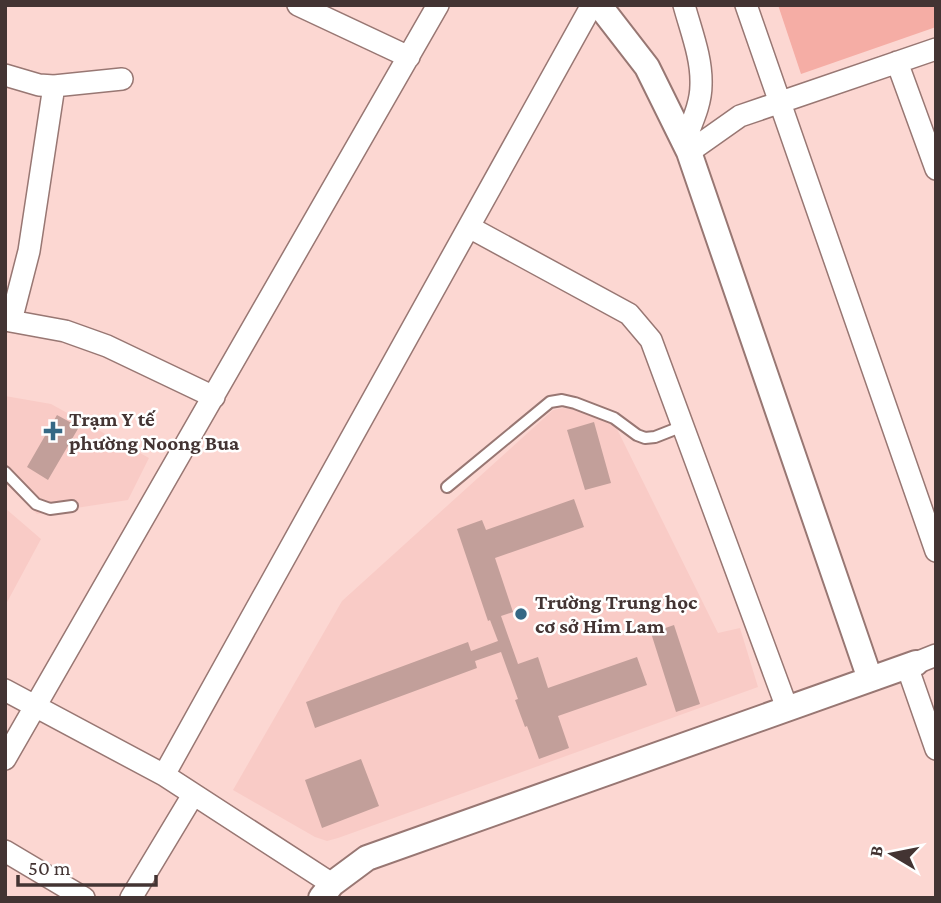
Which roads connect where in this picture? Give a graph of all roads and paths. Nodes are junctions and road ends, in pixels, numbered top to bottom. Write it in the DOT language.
graph roads {
  1 [pos="298,5"];
  2 [pos="439,5"];
  3 [pos="592,5"];
  4 [pos="599,5"];
  5 [pos="684,5"];
  6 [pos="746,5"];
  7 [pos="936,49"];
  8 [pos="409,57"];
  9 [pos="897,62"];
  10 [pos="5,75"];
  11 [pos="122,79"];
  12 [pos="54,86"];
  13 [pos="780,103"];
  14 [pos="687,148"];
  15 [pos="936,169"];
  16 [pos="469,227"];
  17 [pos="8,320"];
  18 [pos="214,397"];
  19 [pos="682,425"];
  20 [pos="5,472"];
  21 [pos="447,487"];
  22 [pos="72,506"];
  23 [pos="936,551"];
  24 [pos="920,661"];
  25 [pos="870,679"];
  26 [pos="5,690"];
  27 [pos="36,706"];
  28 [pos="787,708"];
  29 [pos="936,749"];
  30 [pos="5,759"];
  31 [pos="164,775"];
  32 [pos="193,795"];
  33 [pos="5,851"];
  34 [pos="327,891"];
  35 [pos="84,898"];
  36 [pos="131,898"];
  1 -- 8 [label="street"];
  2 -- 8 [label="street"];
  3 -- 16 [label="street"];
  4 -- 14 [label="street"];
  5 -- 14 [label="street"];
  6 -- 13 [label="street"];
  7 -- 9 [label="street"];
  8 -- 18 [label="street"];
  9 -- 13 [label="street"];
  9 -- 15 [label="street"];
  10 -- 12 [label="street"];
  11 -- 12 [label="street"];
  12 -- 17 [label="street"];
  13 -- 14 [label="street"];
  13 -- 23 [label="street"];
  14 -- 25 [label="street"];
  16 -- 19 [label="street"];
  16 -- 31 [label="street"];
  17 -- 18 [label="street"];
  18 -- 27 [label="street"];
  19 -- 21 [label="lane"];
  19 -- 28 [label="street"];
  20 -- 22 [label="lane"];
  24 -- 25 [label="street"];
  24 -- 29 [label="street"];
  25 -- 28 [label="street"];
  26 -- 27 [label="street"];
  27 -- 30 [label="street"];
  27 -- 31 [label="street"];
  28 -- 34 [label="street"];
  31 -- 32 [label="street"];
  32 -- 34 [label="street"];
  32 -- 36 [label="street"];
  33 -- 35 [label="street"];
}
